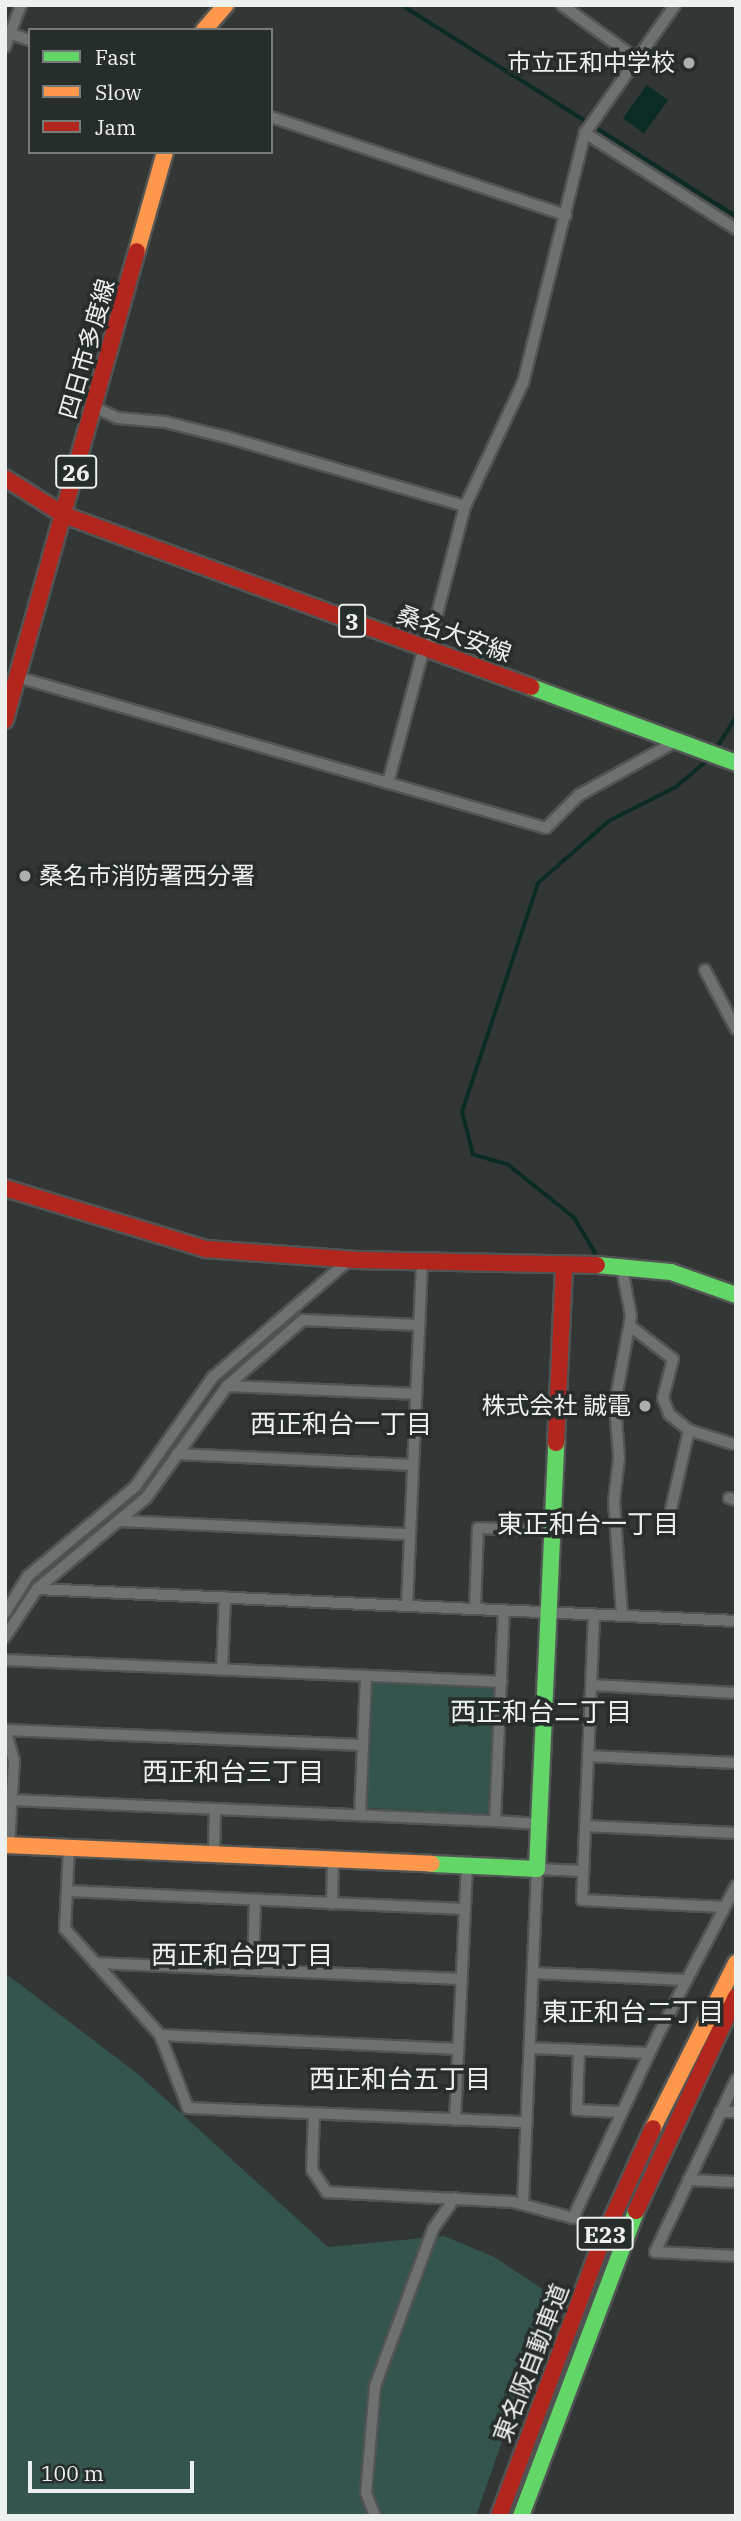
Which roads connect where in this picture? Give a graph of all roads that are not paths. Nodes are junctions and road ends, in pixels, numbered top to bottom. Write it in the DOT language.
graph roads {
  1 [pos="21,5"];
  2 [pos="226,5"];
  3 [pos="562,5"];
  4 [pos="671,7"];
  5 [pos="206,28"];
  6 [pos="9,33"];
  7 [pos="28,39"];
  8 [pos="5,47"];
  9 [pos="637,58"];
  10 [pos="273,118"];
  11 [pos="589,127"];
  12 [pos="164,154"];
  13 [pos="566,215"];
  14 [pos="736,229"];
  15 [pos="93,407"];
  16 [pos="5,478"];
  17 [pos="465,506"];
  18 [pos="64,515"];
  19 [pos="426,648"];
  20 [pos="17,677"];
  21 [pos="5,720"];
  22 [pos="677,741"];
  23 [pos="736,763"];
  24 [pos="388,783"];
  25 [pos="705,970"];
  26 [pos="736,1029"];
  27 [pos="5,1188"];
  28 [pos="350,1259"];
  29 [pos="422,1262"];
  30 [pos="564,1267"];
  31 [pos="622,1268"];
  32 [pos="736,1295"];
  33 [pos="419,1325"];
  34 [pos="630,1326"];
  35 [pos="228,1386"];
  36 [pos="415,1394"];
  37 [pos="689,1430"];
  38 [pos="733,1444"];
  39 [pos="177,1454"];
  40 [pos="413,1465"];
  41 [pos="669,1518"];
  42 [pos="120,1521"];
  43 [pos="553,1531"];
  44 [pos="410,1534"];
  45 [pos="37,1589"];
  46 [pos="225,1597"];
  47 [pos="407,1606"];
  48 [pos="475,1609"];
  49 [pos="504,1610"];
  50 [pos="5,1613"];
  51 [pos="550,1613"];
  52 [pos="594,1615"];
  53 [pos="622,1616"];
  54 [pos="736,1621"];
  55 [pos="5,1637"];
  56 [pos="5,1660"];
  57 [pos="222,1669"];
  58 [pos="366,1676"];
  59 [pos="502,1682"];
  60 [pos="592,1685"];
  61 [pos="736,1693"];
  62 [pos="5,1730"];
  63 [pos="362,1745"];
  64 [pos="588,1756"];
  65 [pos="9,1761"];
  66 [pos="736,1763"];
  67 [pos="10,1800"];
  68 [pos="215,1809"];
  69 [pos="360,1815"];
  70 [pos="495,1821"];
  71 [pos="539,1824"];
  72 [pos="585,1826"];
  73 [pos="736,1833"];
  74 [pos="7,1845"];
  75 [pos="69,1848"];
  76 [pos="214,1854"];
  77 [pos="333,1859"];
  78 [pos="467,1866"];
  79 [pos="537,1869"];
  80 [pos="583,1871"];
  81 [pos="736,1886"];
  82 [pos="67,1891"];
  83 [pos="256,1900"];
  84 [pos="332,1904"];
  85 [pos="724,1907"];
  86 [pos="465,1909"];
  87 [pos="95,1963"];
  88 [pos="736,1963"];
  89 [pos="253,1970"];
  90 [pos="533,1973"];
  91 [pos="461,1979"];
  92 [pos="686,1980"];
  93 [pos="736,1997"];
  94 [pos="160,2035"];
  95 [pos="530,2048"];
  96 [pos="458,2049"];
  97 [pos="579,2050"];
  98 [pos="649,2053"];
  99 [pos="736,2080"];
  100 [pos="620,2112"];
  101 [pos="720,2112"];
  102 [pos="736,2112"];
  103 [pos="314,2114"];
  104 [pos="455,2120"];
  105 [pos="527,2122"];
  106 [pos="688,2180"];
  107 [pos="736,2182"];
  108 [pos="455,2198"];
  109 [pos="523,2204"];
  110 [pos="736,2256"];
  111 [pos="375,2516"];
  112 [pos="499,2516"];
  113 [pos="521,2516"];
  1 -- 6 [label="street"];
  2 -- 5 [label="main road"];
  3 -- 9 [label="street"];
  4 -- 9 [label="street"];
  6 -- 7 [label="street"];
  6 -- 8 [label="street"];
  9 -- 11 [label="street"];
  10 -- 13 [label="street"];
  11 -- 13 [label="street"];
  11 -- 14 [label="street"];
  12 -- 15 [label="main road, 四日市多度線 / 26"];
  13 -- 17 [label="street"];
  15 -- 17 [label="street"];
  15 -- 18 [label="main road, 四日市多度線 / 26"];
  16 -- 18 [label="main road, 桑名大安線 / 3"];
  17 -- 19 [label="street"];
  18 -- 19 [label="main road, 桑名大安線 / 3"];
  18 -- 20 [label="main road, 四日市多度線 / 26"];
  19 -- 22 [label="main road, 桑名大安線 / 3"];
  19 -- 24 [label="street"];
  20 -- 21 [label="main road, 四日市多度線 / 26"];
  20 -- 24 [label="street"];
  22 -- 23 [label="main road, 桑名大安線 / 3"];
  22 -- 24 [label="street"];
  25 -- 26 [label="street"];
  27 -- 28 [label="main road"];
  28 -- 29 [label="main road"];
  28 -- 50 [label="street"];
  29 -- 30 [label="main road"];
  29 -- 33 [label="street"];
  30 -- 31 [label="main road"];
  30 -- 43 [label="main road"];
  31 -- 32 [label="main road"];
  31 -- 34 [label="street"];
  33 -- 35 [label="street"];
  33 -- 36 [label="street"];
  34 -- 37 [label="street"];
  34 -- 53 [label="street"];
  35 -- 36 [label="street"];
  35 -- 39 [label="street"];
  36 -- 40 [label="street"];
  37 -- 38 [label="street"];
  37 -- 41 [label="street"];
  39 -- 40 [label="street"];
  39 -- 42 [label="street"];
  40 -- 44 [label="street"];
  42 -- 44 [label="street"];
  42 -- 45 [label="street"];
  43 -- 48 [label="street"];
  43 -- 51 [label="main road"];
  44 -- 47 [label="street"];
  45 -- 46 [label="street"];
  45 -- 55 [label="street"];
  46 -- 47 [label="street"];
  46 -- 57 [label="street"];
  47 -- 48 [label="street"];
  48 -- 49 [label="street"];
  49 -- 51 [label="street"];
  49 -- 59 [label="street"];
  51 -- 52 [label="street"];
  51 -- 71 [label="main road"];
  52 -- 53 [label="street"];
  52 -- 60 [label="street"];
  53 -- 54 [label="street"];
  56 -- 57 [label="street"];
  57 -- 58 [label="street"];
  58 -- 59 [label="street"];
  58 -- 63 [label="street"];
  59 -- 70 [label="street"];
  60 -- 61 [label="street"];
  60 -- 64 [label="street"];
  62 -- 63 [label="street"];
  62 -- 65 [label="street"];
  63 -- 69 [label="street"];
  64 -- 66 [label="street"];
  64 -- 72 [label="street"];
  65 -- 67 [label="street"];
  67 -- 68 [label="street"];
  67 -- 74 [label="street"];
  68 -- 69 [label="street"];
  68 -- 76 [label="street"];
  69 -- 70 [label="street"];
  70 -- 71 [label="street"];
  71 -- 79 [label="main road"];
  72 -- 73 [label="street"];
  72 -- 80 [label="street"];
  74 -- 75 [label="main road"];
  75 -- 76 [label="main road"];
  75 -- 82 [label="street"];
  76 -- 77 [label="main road"];
  77 -- 78 [label="main road"];
  77 -- 84 [label="street"];
  78 -- 79 [label="main road"];
  78 -- 86 [label="street"];
  79 -- 80 [label="street"];
  79 -- 90 [label="street"];
  80 -- 85 [label="street"];
  81 -- 85 [label="street"];
  82 -- 83 [label="street"];
  82 -- 87 [label="street"];
  83 -- 84 [label="street"];
  83 -- 89 [label="street"];
  84 -- 86 [label="street"];
  85 -- 92 [label="street"];
  86 -- 91 [label="street"];
  87 -- 89 [label="street"];
  87 -- 94 [label="street"];
  88 -- 112 [label="main road, 東名阪自動車道 / E23"];
  89 -- 91 [label="street"];
  90 -- 92 [label="street"];
  90 -- 95 [label="street"];
  91 -- 96 [label="street"];
  92 -- 98 [label="street"];
  93 -- 113 [label="main road, 東名阪自動車道 / E23"];
  94 -- 96 [label="street"];
  94 -- 103 [label="street"];
  95 -- 97 [label="street"];
  95 -- 105 [label="street"];
  96 -- 104 [label="street"];
  97 -- 98 [label="street"];
  97 -- 100 [label="street"];
  98 -- 100 [label="street"];
  99 -- 101 [label="street"];
  100 -- 109 [label="street"];
  101 -- 102 [label="street"];
  101 -- 106 [label="street"];
  103 -- 104 [label="street"];
  103 -- 108 [label="street"];
  104 -- 105 [label="street"];
  105 -- 109 [label="street"];
  106 -- 107 [label="street"];
  106 -- 110 [label="street"];
  108 -- 109 [label="street"];
  108 -- 111 [label="street"];
}
